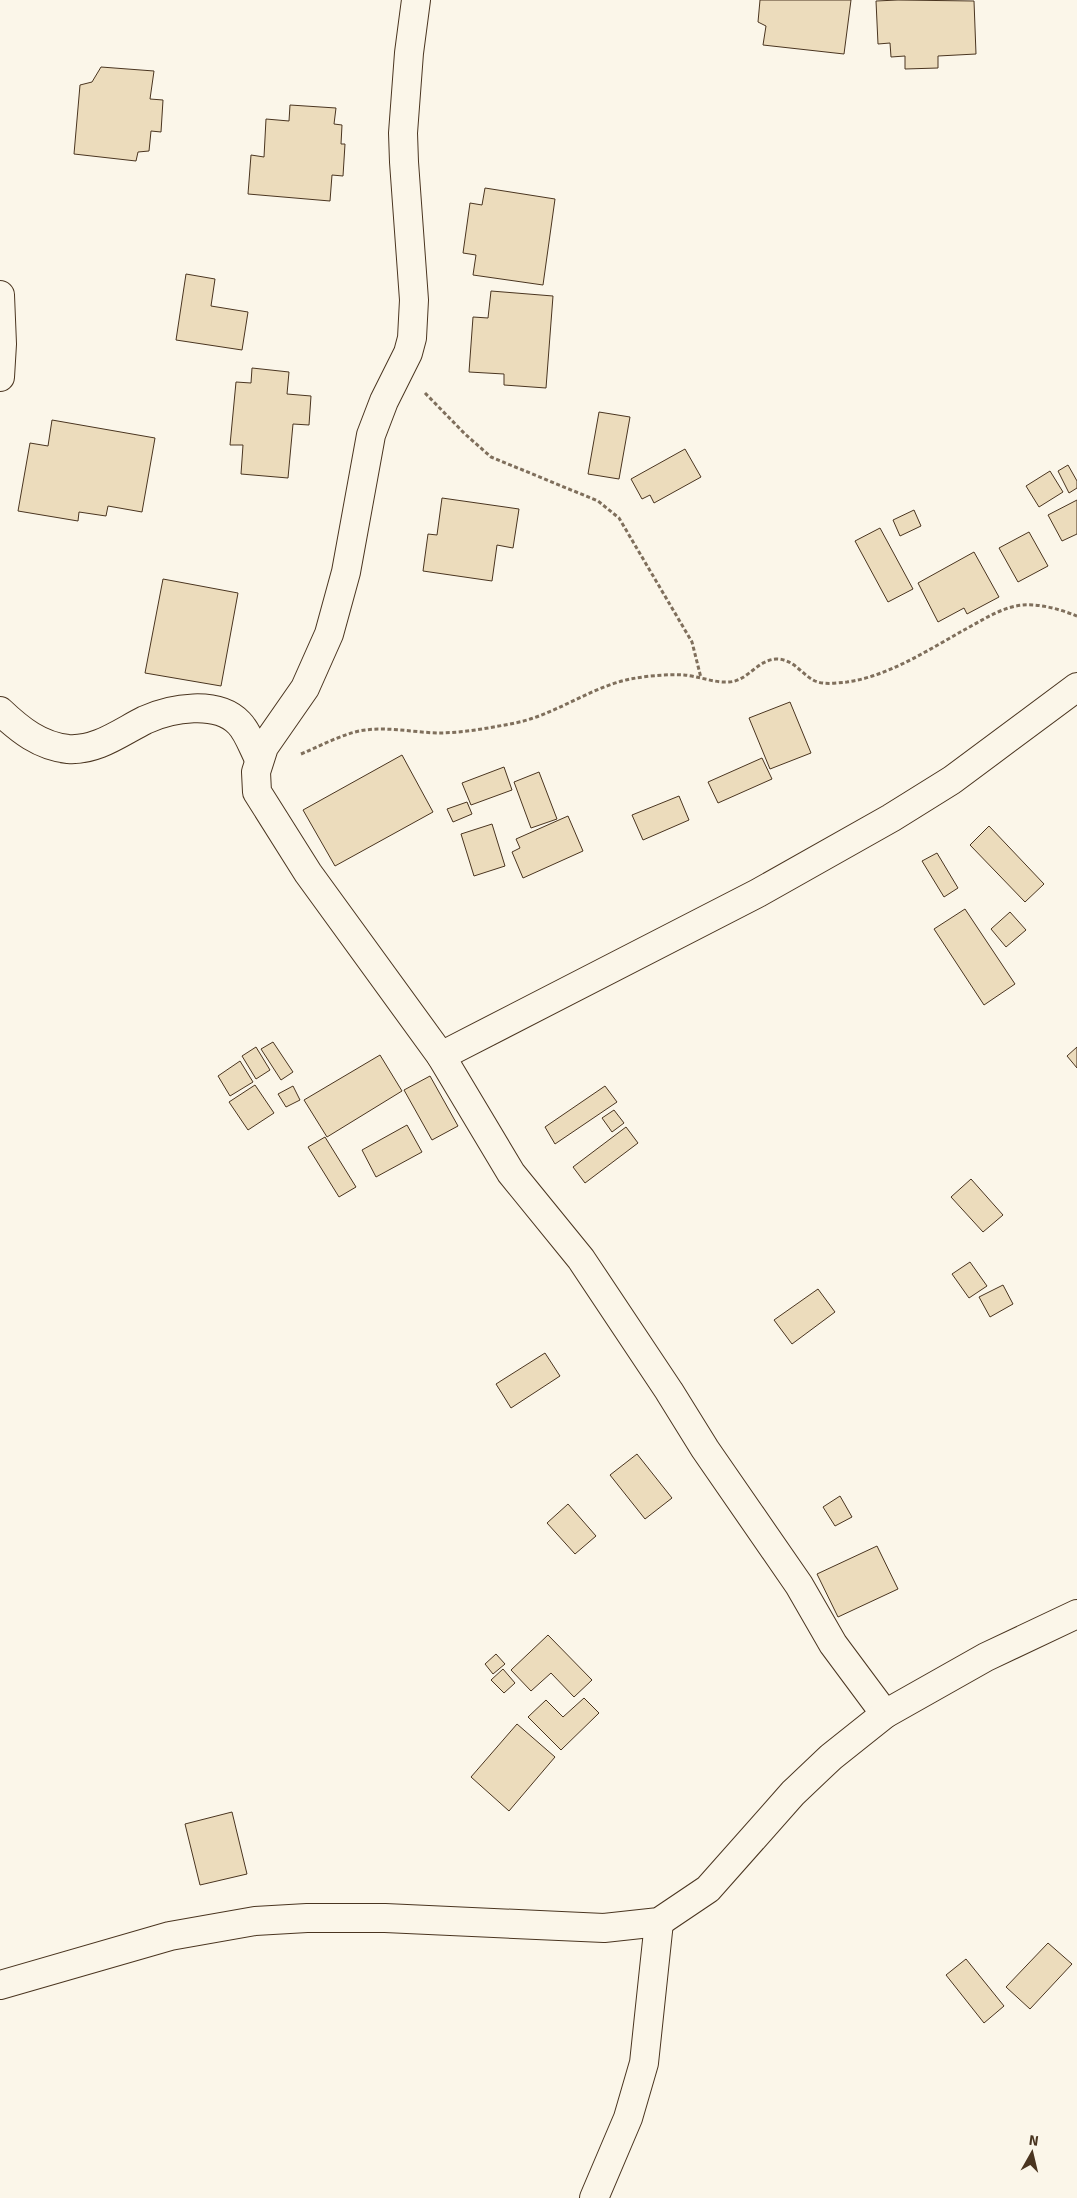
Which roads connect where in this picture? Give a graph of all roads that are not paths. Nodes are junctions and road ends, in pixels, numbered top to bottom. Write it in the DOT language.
graph roads {
  1 [pos="416,0"];
  2 [pos="0,296"];
  3 [pos="0,377"];
  4 [pos="1077,687"];
  5 [pos="0,711"];
  6 [pos="258,765"];
  7 [pos="441,1056"];
  8 [pos="1077,1614"];
  9 [pos="885,1714"];
  10 [pos="659,1922"];
  11 [pos="0,1985"];
  12 [pos="594,2198"];
  1 -- 6 [label="street"];
  2 -- 3 [label="street"];
  4 -- 7 [label="street"];
  5 -- 6 [label="street"];
  6 -- 7 [label="street"];
  7 -- 9 [label="street"];
  8 -- 9 [label="street"];
  9 -- 10 [label="street"];
  10 -- 11 [label="street"];
  10 -- 12 [label="street"];
}
